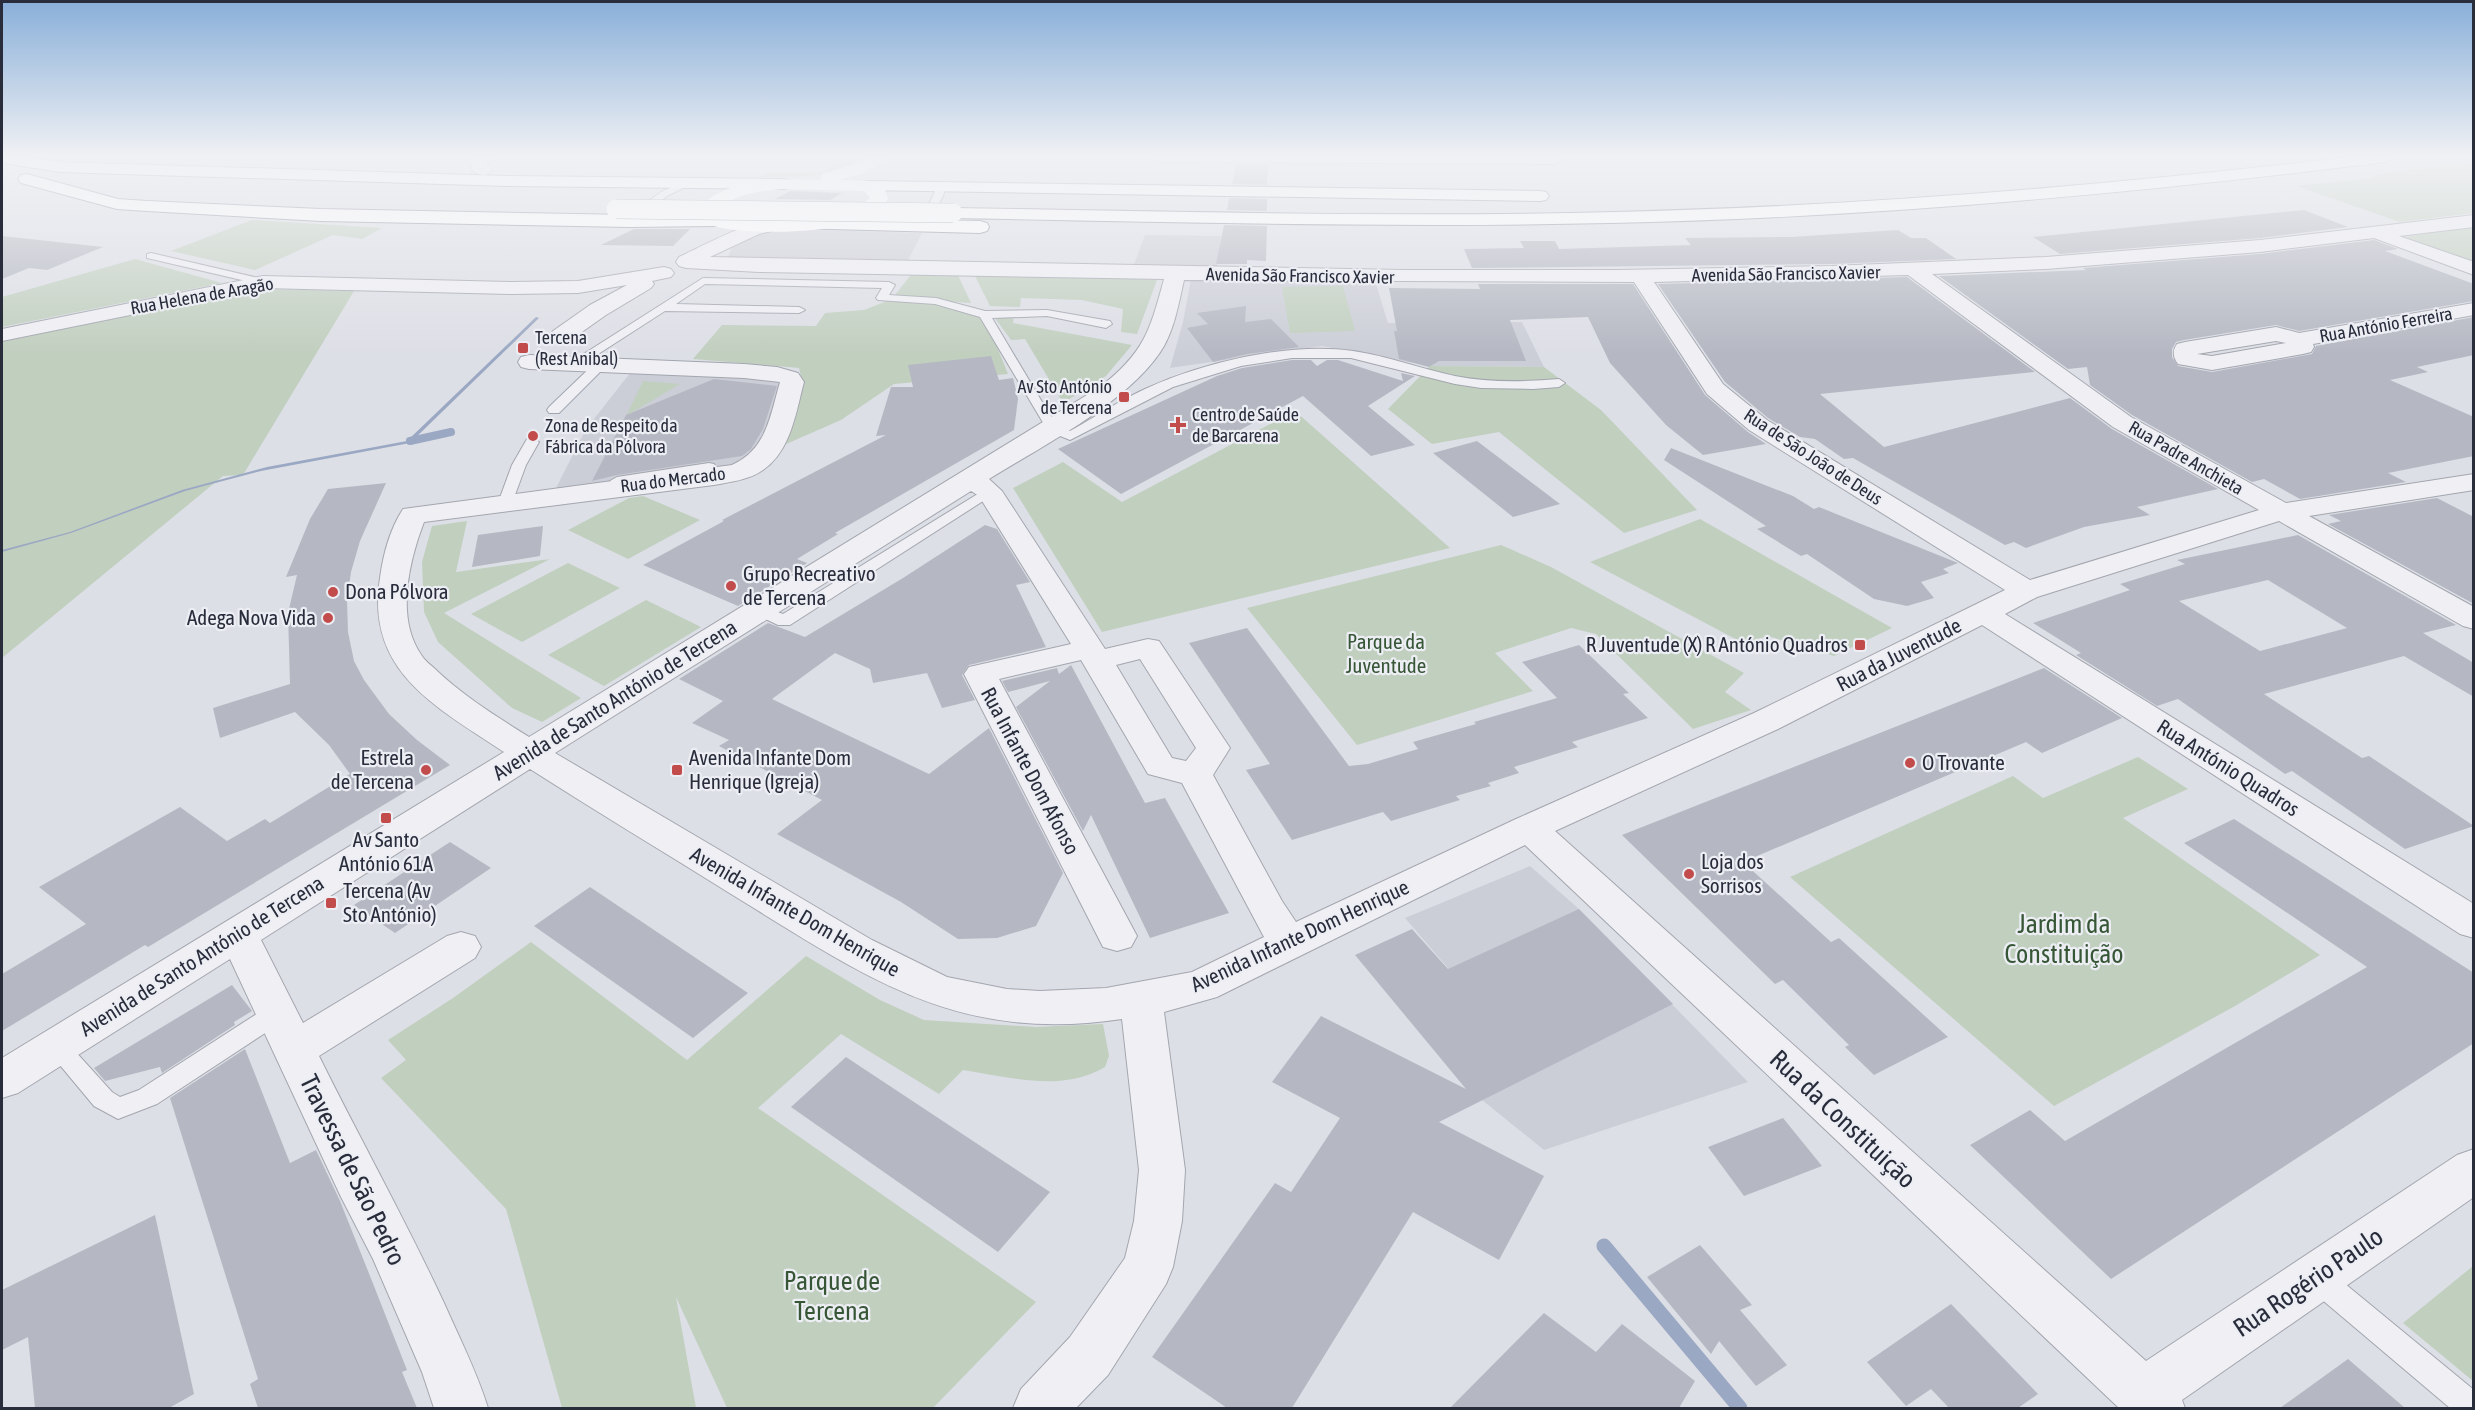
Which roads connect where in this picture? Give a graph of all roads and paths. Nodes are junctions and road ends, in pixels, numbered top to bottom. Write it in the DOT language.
graph roads {
  1 [pos="719,223"];
  2 [pos="754,223"];
  3 [pos="816,223"];
  4 [pos="910,223"];
  5 [pos="1806,223"];
  6 [pos="2461,223"];
  7 [pos="778,224"];
  8 [pos="801,224"];
  9 [pos="904,226"];
  10 [pos="2379,234"];
  11 [pos="716,246"];
  12 [pos="151,256"];
  13 [pos="686,262"];
  14 [pos="759,266"];
  15 [pos="2474,269"];
  16 [pos="1915,271"];
  17 [pos="664,273"];
  18 [pos="1175,274"];
  19 [pos="1641,278"];
  20 [pos="263,282"];
  21 [pos="744,282"];
  22 [pos="578,286"];
  23 [pos="512,288"];
  24 [pos="547,300"];
  25 [pos="615,300"];
  26 [pos="663,307"];
  27 [pos="2474,309"];
  28 [pos="799,310"];
  29 [pos="984,315"];
  30 [pos="1106,324"];
  31 [pos="2,334"];
  32 [pos="2299,340"];
  33 [pos="529,362"];
  34 [pos="574,364"];
  35 [pos="600,365"];
  36 [pos="638,367"];
  37 [pos="739,376"];
  38 [pos="1559,383"];
  39 [pos="554,410"];
  40 [pos="1053,428"];
  41 [pos="532,442"];
  42 [pos="709,467"];
  43 [pos="2474,482"];
  44 [pos="980,485"];
  45 [pos="572,493"];
  46 [pos="505,502"];
  47 [pos="2280,512"];
  48 [pos="412,515"];
  49 [pos="2027,591"];
  50 [pos="1983,613"];
  51 [pos="2474,620"];
  52 [pos="1093,655"];
  53 [pos="529,753"];
  54 [pos="1195,775"];
  55 [pos="1529,828"];
  56 [pos="2474,923"];
  57 [pos="238,934"];
  58 [pos="1117,936"];
  59 [pos="1289,943"];
  60 [pos="461,947"];
  61 [pos="1141,1000"];
  62 [pos="286,1032"];
  63 [pos="56,1046"];
  64 [pos="2,1080"];
  65 [pos="2474,1170"];
  66 [pos="2316,1277"];
  67 [pos="2150,1402"];
  68 [pos="461,1408"];
  69 [pos="1040,1408"];
  70 [pos="2472,1408"];
  1 -- 11 [label="street"];
  2 -- 7 [label="main road"];
  3 -- 8 [label="main road"];
  4 -- 9 [label="lane"];
  5 -- 9 [label="main road"];
  6 -- 10 [label="street, Avenida São Francisco Xavier"];
  7 -- 8 [label="main road"];
  7 -- 11 [label="street"];
  8 -- 9 [label="main road"];
  10 -- 15 [label="street"];
  10 -- 16 [label="street, Avenida São Francisco Xavier"];
  11 -- 13 [label="street"];
  12 -- 20 [label="lane"];
  13 -- 14 [label="street, Avenida São Francisco Xavier"];
  13 -- 17 [label="street"];
  14 -- 18 [label="street, Avenida São Francisco Xavier"];
  14 -- 21 [label="lane"];
  16 -- 19 [label="street, Avenida São Francisco Xavier"];
  16 -- 47 [label="street, Rua Padre Anchieta"];
  17 -- 22 [label="street, Rua Helena de Aragão"];
  17 -- 25 [label="street"];
  18 -- 19 [label="street, Avenida São Francisco Xavier"];
  18 -- 40 [label="street, Avenida de Santo António de Tercena"];
  19 -- 49 [label="street, Rua de São João de Deus"];
  20 -- 23 [label="street, Rua Helena de Aragão"];
  20 -- 31 [label="street, Rua Helena de Aragão"];
  21 -- 26 [label="lane"];
  21 -- 29 [label="lane"];
  22 -- 23 [label="street, Rua Helena de Aragão"];
  22 -- 25 [label="street, Rua Helena de Aragão"];
  23 -- 24 [label="street, Rua Helena de Aragão"];
  24 -- 25 [label="street, Rua Helena de Aragão"];
  24 -- 25 [label="street"];
  26 -- 28 [label="lane"];
  26 -- 34 [label="lane"];
  27 -- 32 [label="street, Rua António Ferreira"];
  29 -- 30 [label="lane"];
  29 -- 40 [label="lane"];
  33 -- 34 [label="street, Rua do Mercado"];
  34 -- 35 [label="street, Rua do Mercado"];
  35 -- 36 [label="street, Rua do Mercado"];
  35 -- 39 [label="lane"];
  36 -- 37 [label="lane"];
  36 -- 45 [label="street, Rua do Mercado"];
  38 -- 40 [label="lane"];
  40 -- 44 [label="street, Avenida de Santo António de Tercena"];
  41 -- 46 [label="lane"];
  42 -- 45 [label="lane"];
  43 -- 47 [label="street, Rua da Juventude"];
  44 -- 52 [label="street"];
  44 -- 53 [label="street, Avenida de Santo António de Tercena"];
  45 -- 46 [label="street, Rua do Mercado"];
  46 -- 48 [label="street, Rua do Mercado"];
  47 -- 49 [label="street, Rua da Juventude"];
  47 -- 51 [label="street, Rua Padre Anchieta"];
  48 -- 53 [label="street, Avenida Infante Dom Henrique"];
  49 -- 50 [label="street, Rua da Juventude"];
  50 -- 55 [label="street, Rua da Juventude"];
  50 -- 56 [label="street, Rua António Quadros"];
  52 -- 54 [label="street"];
  52 -- 54 [label="street"];
  52 -- 58 [label="street, Rua Infante Dom Afonso"];
  53 -- 57 [label="street, Avenida de Santo António de Tercena"];
  53 -- 61 [label="street, Avenida Infante Dom Henrique"];
  54 -- 59 [label="street"];
  55 -- 59 [label="street, Avenida Infante Dom Henrique"];
  55 -- 67 [label="street, Rua da Constituição"];
  57 -- 62 [label="street, Travessa de São Pedro"];
  57 -- 63 [label="street, Avenida de Santo António de Tercena"];
  59 -- 61 [label="street, Avenida Infante Dom Henrique"];
  60 -- 62 [label="street"];
  61 -- 69 [label="street"];
  62 -- 63 [label="lane"];
  62 -- 68 [label="street, Travessa de São Pedro"];
  63 -- 64 [label="street, Avenida de Santo António de Tercena"];
  65 -- 66 [label="street, Rua Rogério Paulo"];
  66 -- 67 [label="street, Rua Rogério Paulo"];
  66 -- 70 [label="lane"];
}
